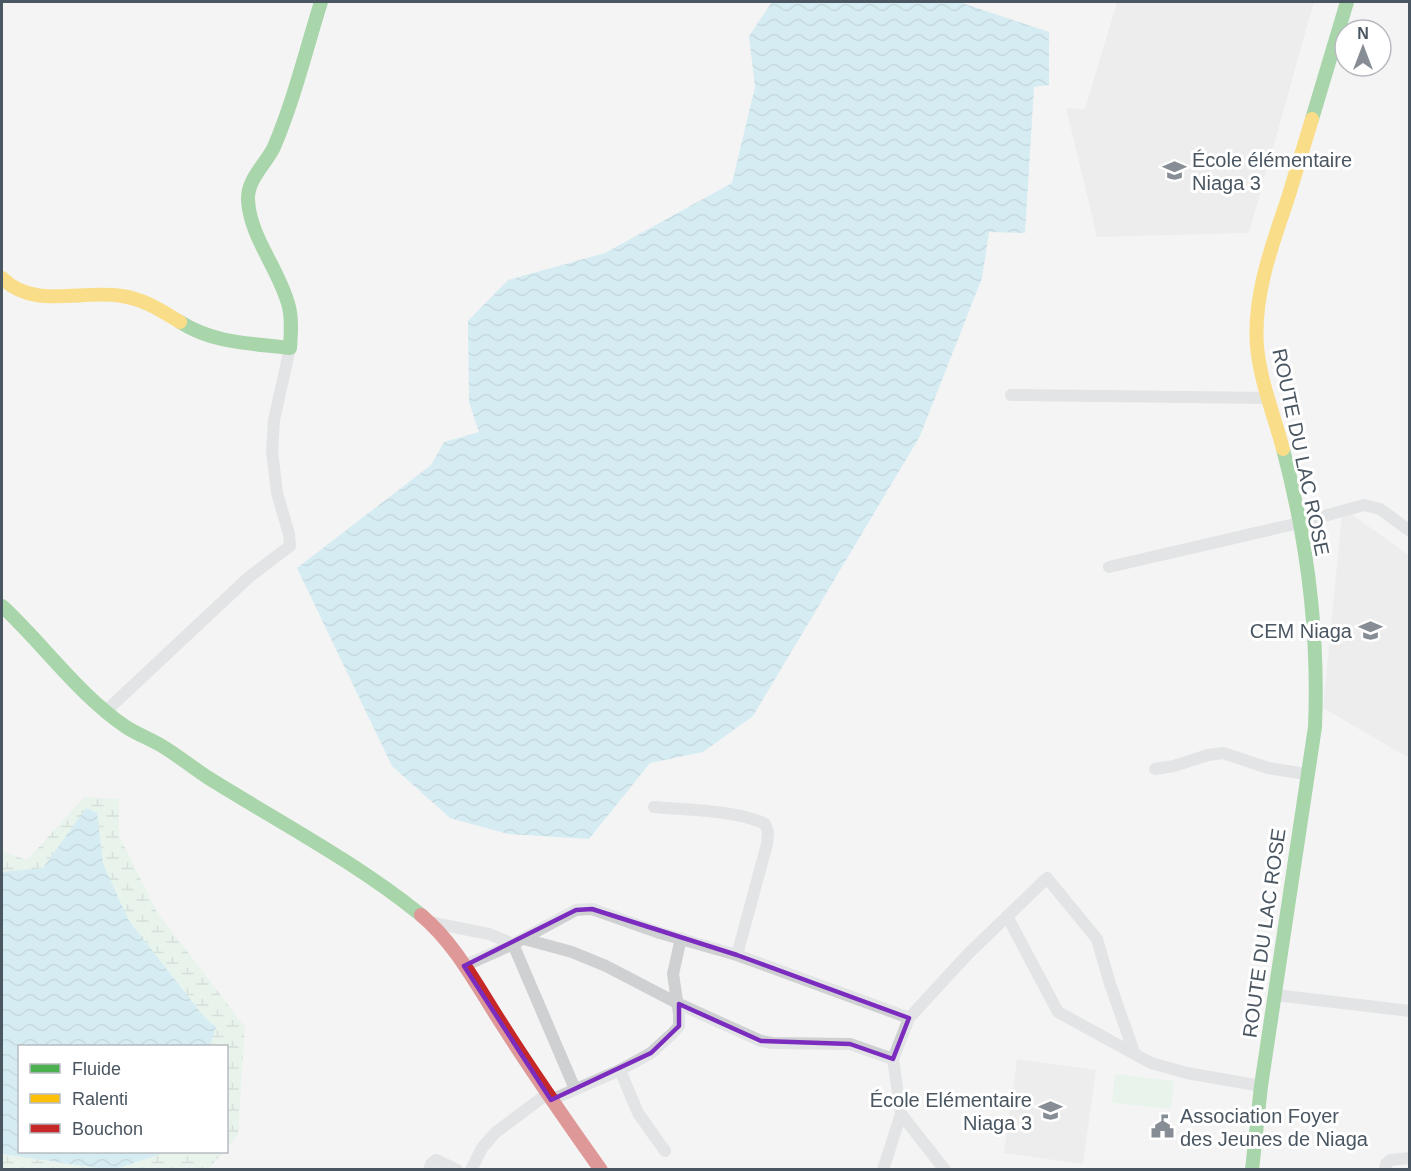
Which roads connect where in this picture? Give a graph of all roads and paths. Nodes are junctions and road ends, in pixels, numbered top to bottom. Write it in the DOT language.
graph roads {
  1 [pos="321,2"];
  2 [pos="1347,2"];
  3 [pos="3,282"];
  4 [pos="290,348"];
  5 [pos="1011,395"];
  6 [pos="1269,398"];
  7 [pos="1299,523"];
  8 [pos="1410,531"];
  9 [pos="1109,567"];
  10 [pos="2,606"];
  11 [pos="106,711"];
  12 [pos="1155,769"];
  13 [pos="1306,774"];
  14 [pos="654,807"];
  15 [pos="1007,916"];
  16 [pos="429,922"];
  17 [pos="681,938"];
  18 [pos="518,941"];
  19 [pos="737,955"];
  20 [pos="464,966"];
  21 [pos="1275,995"];
  22 [pos="677,1003"];
  23 [pos="1410,1011"];
  24 [pos="909,1018"];
  25 [pos="1134,1052"];
  26 [pos="893,1059"];
  27 [pos="620,1071"];
  28 [pos="1261,1086"];
  29 [pos="575,1089"];
  30 [pos="549,1097"];
  31 [pos="902,1114"];
  32 [pos="665,1151"];
  33 [pos="1410,1158"];
  34 [pos="429,1170"];
  35 [pos="457,1170"];
  36 [pos="471,1170"];
  37 [pos="601,1170"];
  38 [pos="883,1170"];
  39 [pos="945,1170"];
  40 [pos="1252,1170"];
  41 [pos="1385,1170"];
  1 -- 4 [label="street"];
  2 -- 6 [label="street, ROUTE DU LAC ROSE"];
  3 -- 4 [label="street"];
  4 -- 11 [label="street"];
  5 -- 6 [label="street"];
  6 -- 7 [label="street, ROUTE DU LAC ROSE"];
  7 -- 8 [label="street"];
  7 -- 9 [label="street"];
  7 -- 13 [label="street, ROUTE DU LAC ROSE"];
  10 -- 11 [label="street"];
  11 -- 16 [label="street"];
  12 -- 13 [label="street"];
  13 -- 21 [label="street, ROUTE DU LAC ROSE"];
  14 -- 19 [label="street"];
  15 -- 24 [label="street"];
  15 -- 25 [label="street"];
  15 -- 25 [label="street"];
  16 -- 18 [label="street"];
  16 -- 20 [label="street"];
  17 -- 18 [label="street"];
  17 -- 19 [label="street"];
  17 -- 22 [label="street"];
  18 -- 20 [label="street"];
  18 -- 22 [label="street"];
  18 -- 29 [label="street"];
  19 -- 24 [label="street"];
  20 -- 30 [label="street"];
  21 -- 23 [label="street"];
  21 -- 28 [label="street, ROUTE DU LAC ROSE"];
  22 -- 26 [label="street"];
  22 -- 27 [label="street"];
  24 -- 26 [label="street"];
  25 -- 28 [label="street"];
  26 -- 31 [label="street"];
  27 -- 29 [label="street"];
  27 -- 32 [label="street"];
  28 -- 40 [label="street, ROUTE DU LAC ROSE"];
  29 -- 30 [label="street"];
  30 -- 36 [label="street"];
  30 -- 37 [label="street"];
  31 -- 38 [label="street"];
  31 -- 39 [label="street"];
  33 -- 41 [label="street"];
  34 -- 35 [label="street"];
}
